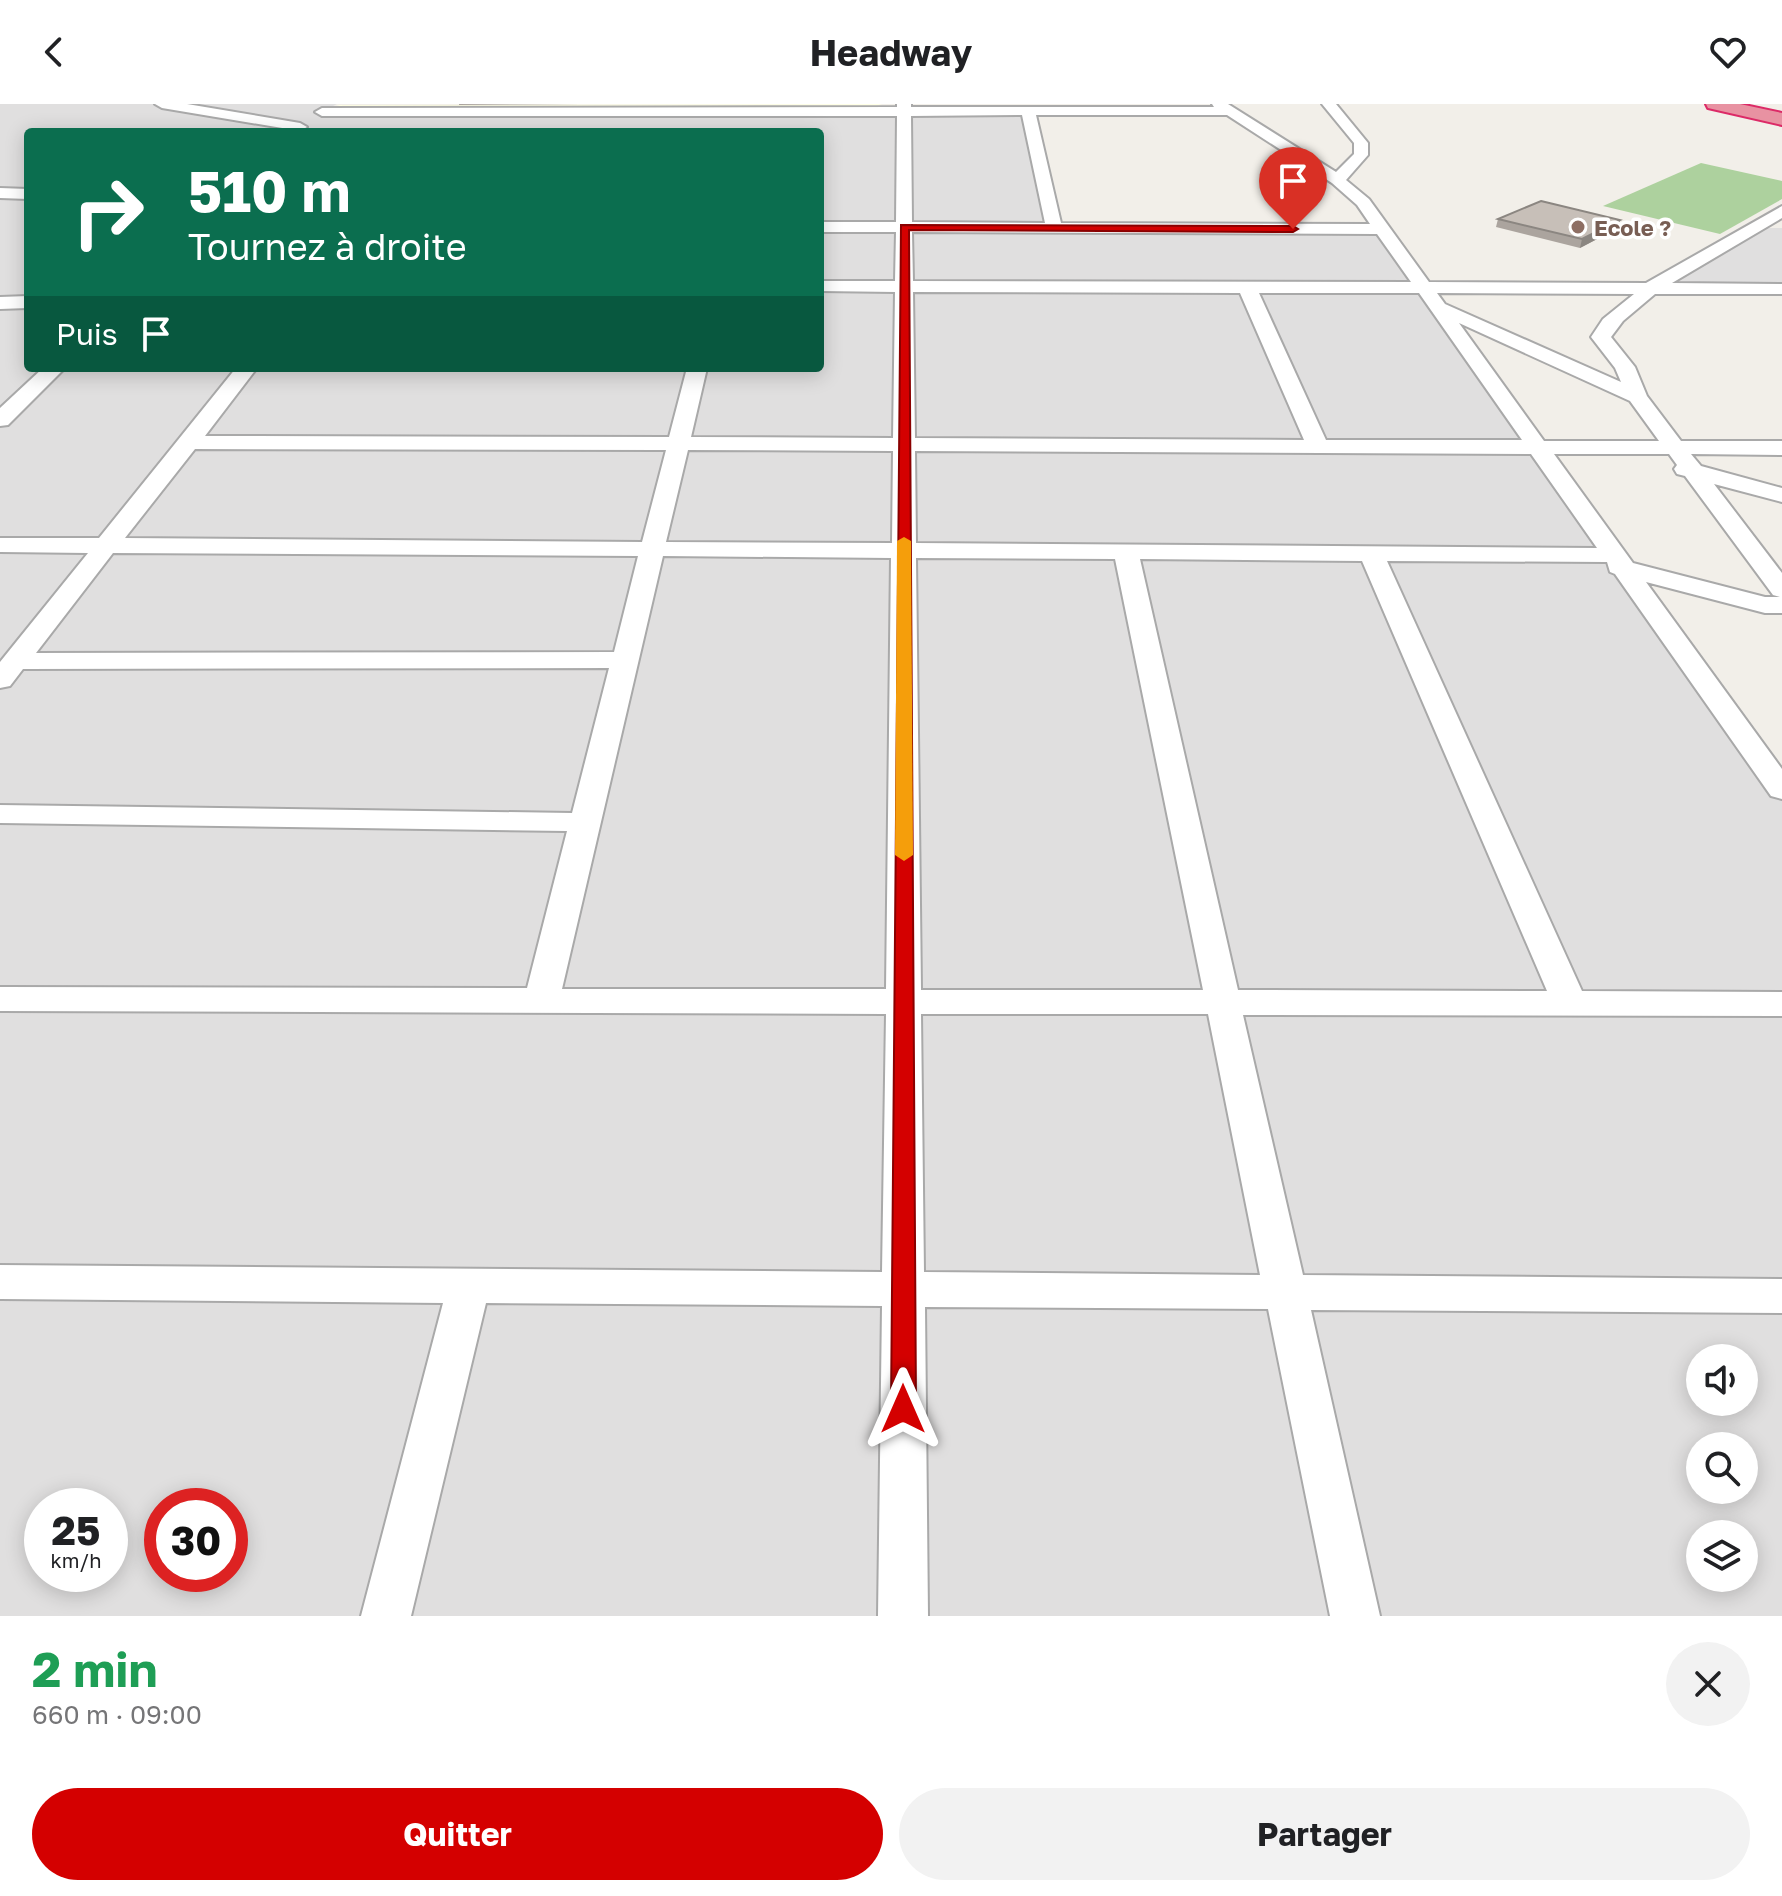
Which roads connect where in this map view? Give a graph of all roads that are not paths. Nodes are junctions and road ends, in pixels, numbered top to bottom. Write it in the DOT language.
graph roads {
  1 [pos="162,104"];
  2 [pos="1329,104"];
  3 [pos="1715,104"];
  4 [pos="1225,107"];
  5 [pos="324,108"];
  6 [pos="904,108"];
  7 [pos="759,111"];
  8 [pos="1028,111"];
  9 [pos="449,112"];
  10 [pos="1782,119"];
  11 [pos="295,128"];
  12 [pos="302,128"];
  13 [pos="436,128"];
  14 [pos="755,128"];
  15 [pos="1337,180"];
  16 [pos="0,193"];
  17 [pos="24,194"];
  18 [pos="1782,211"];
  19 [pos="824,227"];
  20 [pos="904,227"];
  21 [pos="1054,228"];
  22 [pos="1753,228"];
  23 [pos="1782,228"];
  24 [pos="1383,229"];
  25 [pos="824,286"];
  26 [pos="904,287"];
  27 [pos="1247,287"];
  28 [pos="1651,288"];
  29 [pos="1782,289"];
  30 [pos="1432,298"];
  31 [pos="24,302"];
  32 [pos="0,303"];
  33 [pos="51,372"];
  34 [pos="244,372"];
  35 [pos="696,372"];
  36 [pos="1637,397"];
  37 [pos="0,420"];
  38 [pos="188,442"];
  39 [pos="679,444"];
  40 [pos="904,444"];
  41 [pos="1318,446"];
  42 [pos="1538,447"];
  43 [pos="1676,447"];
  44 [pos="1782,448"];
  45 [pos="1692,470"];
  46 [pos="1782,495"];
  47 [pos="0,545"];
  48 [pos="107,546"];
  49 [pos="652,549"];
  50 [pos="904,550"];
  51 [pos="1126,552"];
  52 [pos="1371,553"];
  53 [pos="1620,561"];
  54 [pos="1782,590"];
  55 [pos="1782,605"];
  56 [pos="625,660"];
  57 [pos="8,670"];
  58 [pos="1782,790"];
  59 [pos="0,814"];
  60 [pos="585,822"];
  61 [pos="0,999"];
  62 [pos="541,1001"];
  63 [pos="904,1002"];
  64 [pos="1223,1003"];
  65 [pos="1570,1004"];
  66 [pos="1782,1004"];
  67 [pos="0,1282"];
  68 [pos="469,1286"];
  69 [pos="903,1290"];
  70 [pos="1285,1292"];
  71 [pos="1782,1296"];
  72 [pos="386,1616"];
  73 [pos="903,1616"];
  74 [pos="1355,1616"];
  1 -- 11 [label="street"];
  2 -- 15 [label="street"];
  3 -- 10 [label="highway"];
  4 -- 8 [label="street"];
  4 -- 15 [label="street"];
  5 -- 9 [label="street"];
  5 -- 12 [label="street"];
  6 -- 7 [label="street"];
  6 -- 8 [label="street"];
  6 -- 20 [label="street"];
  7 -- 9 [label="street"];
  7 -- 14 [label="street"];
  8 -- 21 [label="street"];
  9 -- 13 [label="street"];
  15 -- 24 [label="street"];
  16 -- 17 [label="street"];
  18 -- 22 [label="street"];
  19 -- 20 [label="street"];
  20 -- 21 [label="street"];
  20 -- 26 [label="street"];
  21 -- 24 [label="street"];
  22 -- 23 [label="street"];
  22 -- 28 [label="street"];
  24 -- 30 [label="street"];
  25 -- 26 [label="street"];
  26 -- 27 [label="street"];
  26 -- 40 [label="street"];
  27 -- 30 [label="street"];
  27 -- 41 [label="street"];
  28 -- 29 [label="street"];
  28 -- 30 [label="street"];
  28 -- 36 [label="street"];
  30 -- 36 [label="street"];
  30 -- 42 [label="street"];
  31 -- 32 [label="street"];
  33 -- 37 [label="street"];
  34 -- 38 [label="street"];
  35 -- 39 [label="street"];
  36 -- 43 [label="street"];
  38 -- 39 [label="street"];
  38 -- 48 [label="street"];
  39 -- 40 [label="street"];
  39 -- 49 [label="street"];
  40 -- 41 [label="street"];
  40 -- 50 [label="street"];
  41 -- 42 [label="street"];
  42 -- 43 [label="street"];
  42 -- 45 [label="street"];
  42 -- 53 [label="street"];
  43 -- 44 [label="street"];
  43 -- 45 [label="street"];
  45 -- 46 [label="street"];
  45 -- 54 [label="street"];
  47 -- 48 [label="street"];
  48 -- 49 [label="street"];
  48 -- 57 [label="street"];
  49 -- 50 [label="street"];
  49 -- 56 [label="street"];
  50 -- 51 [label="street"];
  50 -- 63 [label="street"];
  51 -- 52 [label="street"];
  51 -- 64 [label="street"];
  52 -- 53 [label="street"];
  52 -- 65 [label="street"];
  53 -- 55 [label="street"];
  53 -- 58 [label="street"];
  56 -- 57 [label="street"];
  56 -- 60 [label="street"];
  59 -- 60 [label="street"];
  60 -- 62 [label="street"];
  61 -- 62 [label="street"];
  62 -- 63 [label="street"];
  63 -- 64 [label="street"];
  63 -- 69 [label="street"];
  64 -- 65 [label="street"];
  64 -- 70 [label="street"];
  65 -- 66 [label="street"];
  67 -- 68 [label="street"];
  68 -- 69 [label="street"];
  68 -- 72 [label="street"];
  69 -- 70 [label="street"];
  69 -- 73 [label="street"];
  70 -- 71 [label="street"];
  70 -- 74 [label="street"];
}
